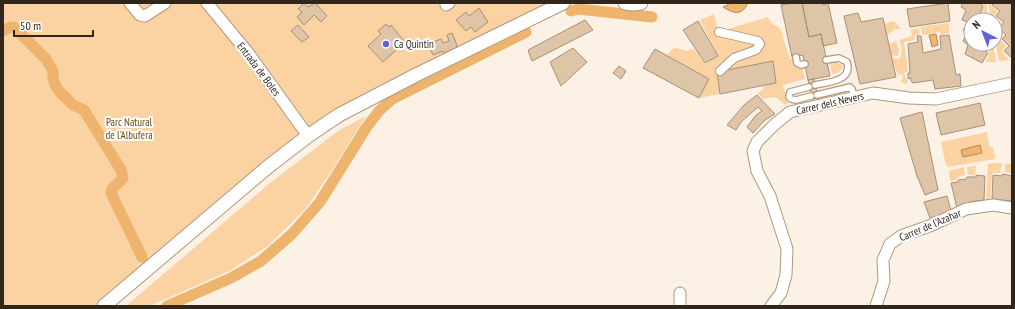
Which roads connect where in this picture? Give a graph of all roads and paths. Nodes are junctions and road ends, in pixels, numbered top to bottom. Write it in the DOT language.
graph roads {
  1 [pos="130,3"];
  2 [pos="165,3"];
  3 [pos="207,3"];
  4 [pos="625,3"];
  5 [pos="641,3"];
  6 [pos="563,4"];
  7 [pos="719,32"];
  8 [pos="796,57"];
  9 [pos="826,60"];
  10 [pos="805,64"];
  11 [pos="720,72"];
  12 [pos="1012,83"];
  13 [pos="854,97"];
  14 [pos="308,136"];
  15 [pos="1012,208"];
  16 [pos="680,293"];
  17 [pos="104,306"];
  18 [pos="680,306"];
  19 [pos="771,306"];
  20 [pos="876,306"];
  1 -- 2 [label="street"];
  3 -- 14 [label="street, Entrada de Boles"];
  4 -- 5 [label="street"];
  6 -- 14 [label="street"];
  7 -- 11 [label="street"];
  8 -- 10 [label="lane"];
  9 -- 13 [label="lane"];
  12 -- 13 [label="street, Carrer dels Nevers"];
  13 -- 19 [label="street, Carrer dels Nevers"];
  14 -- 17 [label="street"];
  15 -- 20 [label="street, Carrer de l'Azahar"];
  16 -- 18 [label="street"];
}
